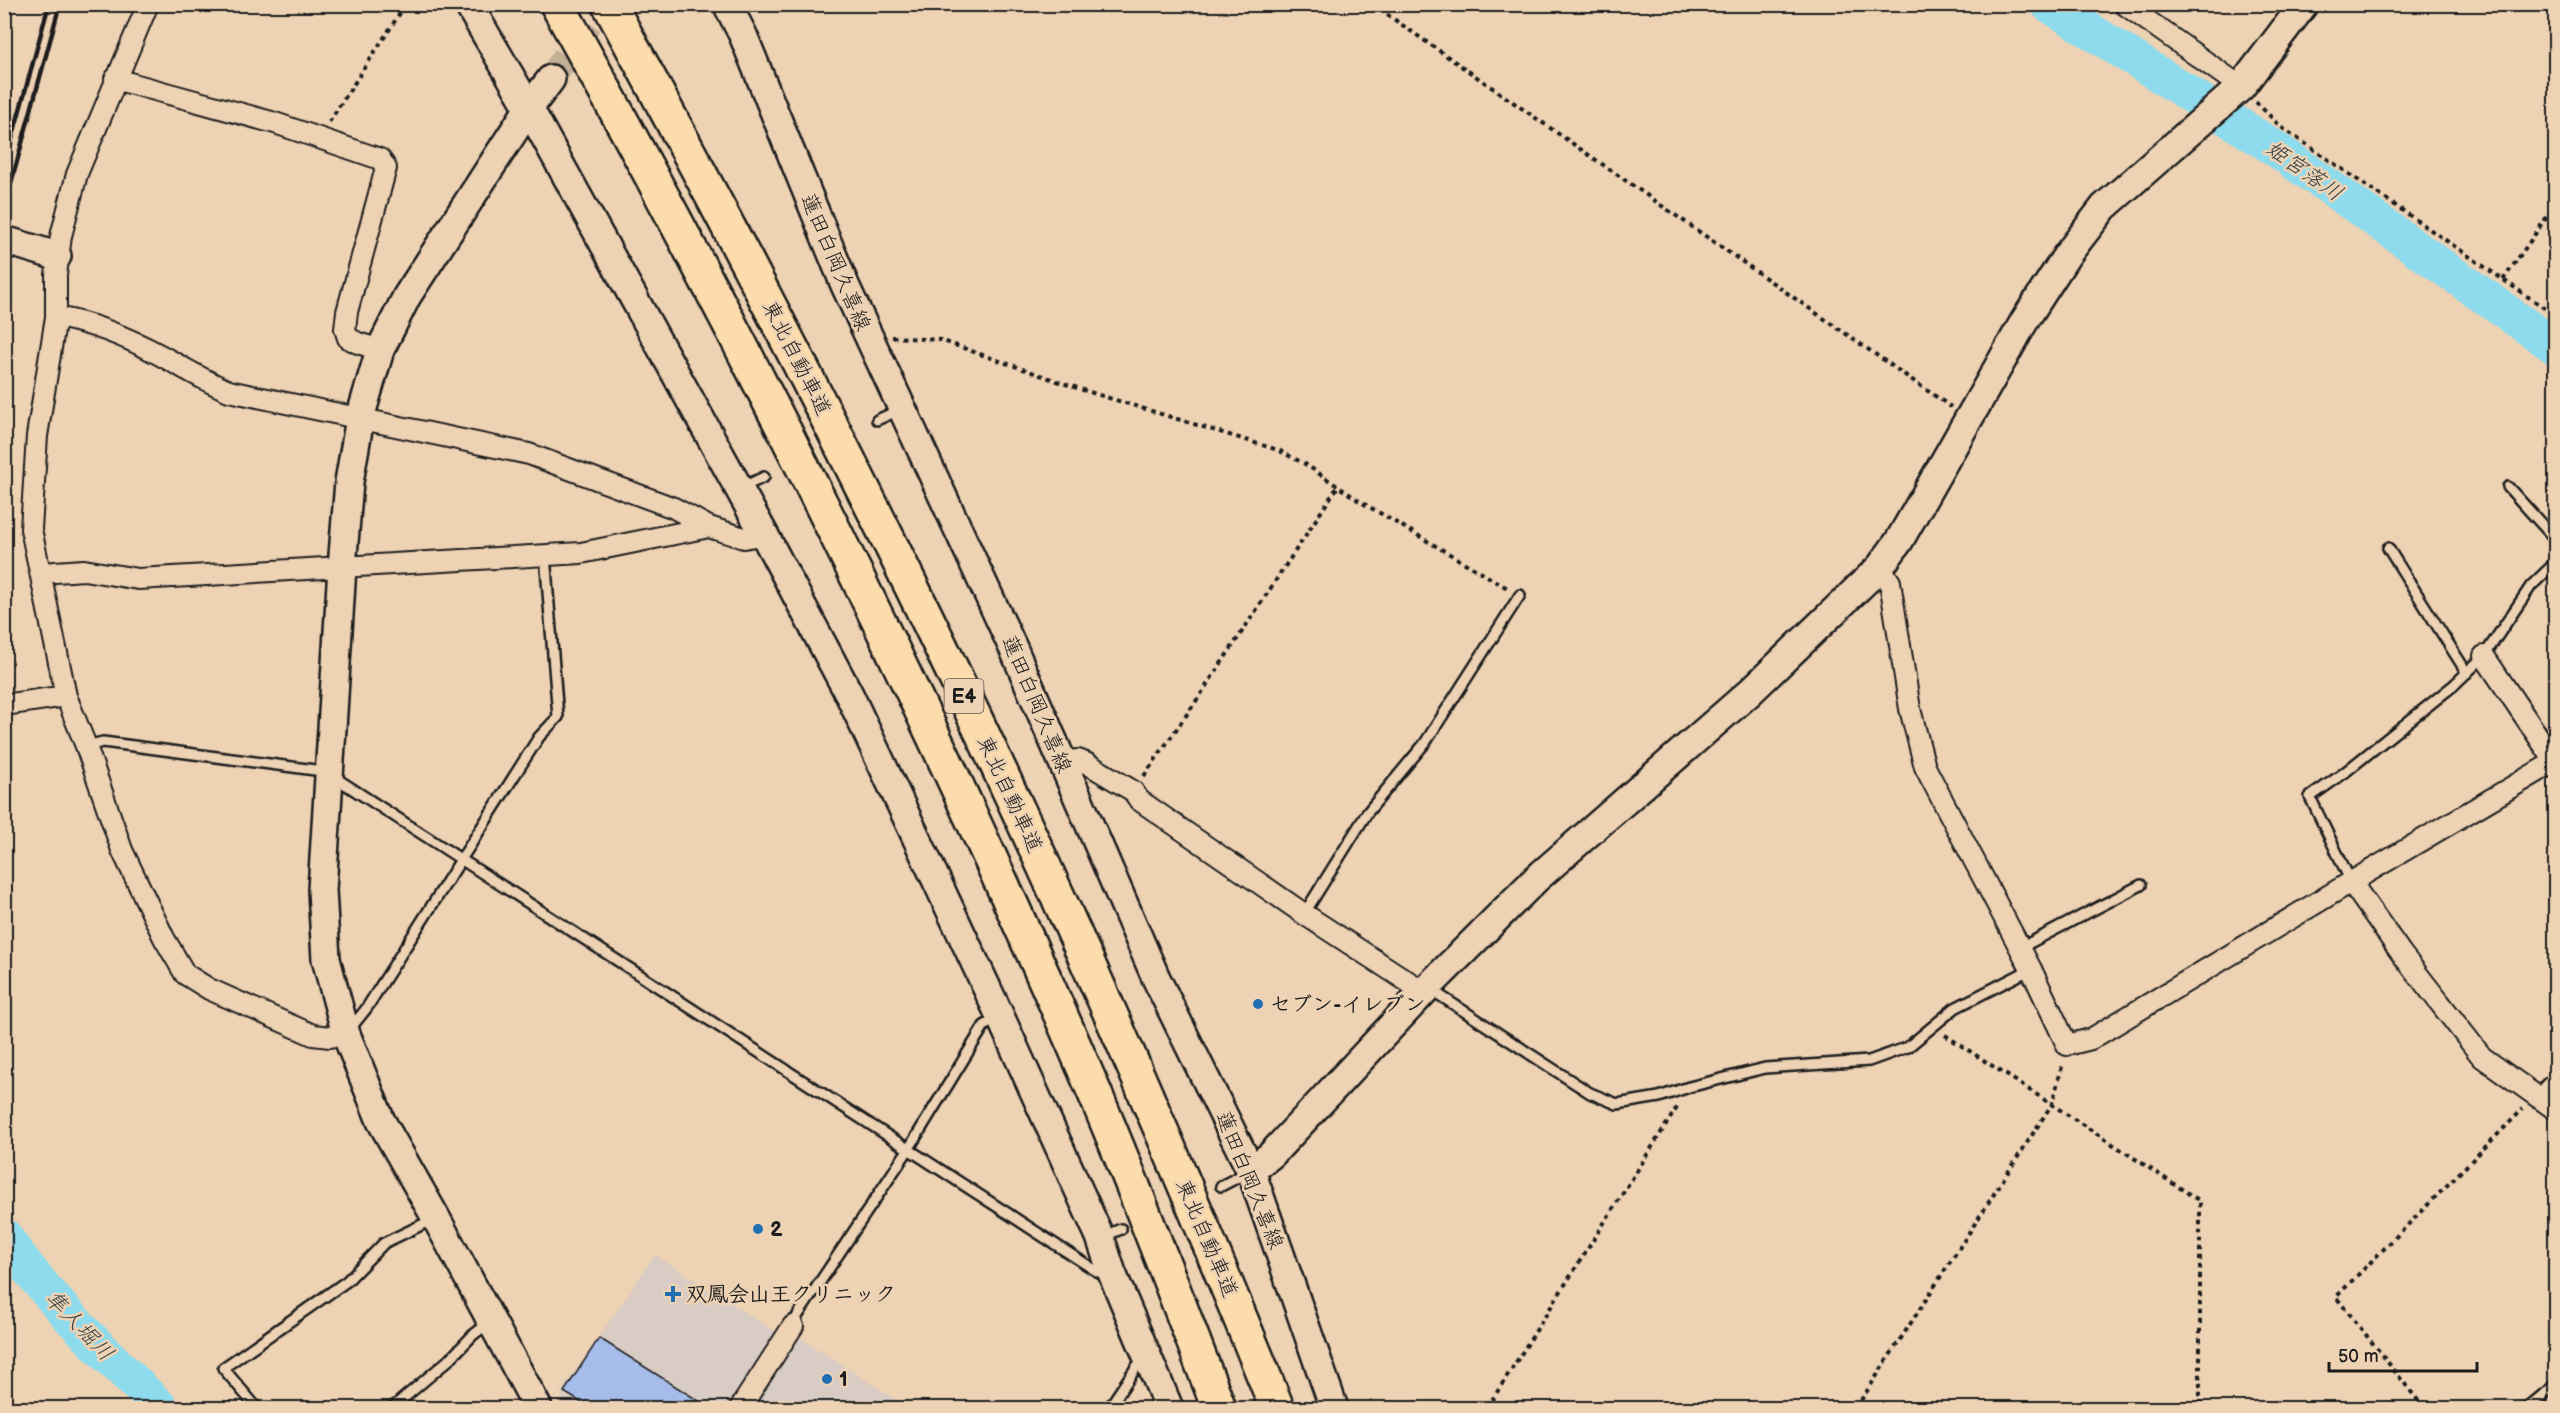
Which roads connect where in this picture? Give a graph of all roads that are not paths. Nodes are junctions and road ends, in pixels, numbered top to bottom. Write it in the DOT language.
graph roads {
  1 [pos="148,4"];
  2 [pos="468,4"];
  3 [pos="557,4"];
  4 [pos="609,4"];
  5 [pos="727,4"];
  6 [pos="2124,4"];
  7 [pos="2304,4"];
  8 [pos="116,79"];
  9 [pos="551,79"];
  10 [pos="2241,87"];
  11 [pos="529,108"];
  12 [pos="4,240"];
  13 [pos="57,256"];
  14 [pos="56,317"];
  15 [pos="380,350"];
  16 [pos="903,408"];
  17 [pos="360,418"];
  18 [pos="877,420"];
  19 [pos="764,477"];
  20 [pos="2508,487"];
  21 [pos="739,489"];
  22 [pos="709,527"];
  23 [pos="764,534"];
  24 [pos="2556,540"];
  25 [pos="2388,548"];
  26 [pos="545,555"];
  27 [pos="2556,562"];
  28 [pos="342,567"];
  29 [pos="1880,567"];
  30 [pos="41,573"];
  31 [pos="1520,595"];
  32 [pos="2484,656"];
  33 [pos="2467,673"];
  34 [pos="66,696"];
  35 [pos="4,705"];
  36 [pos="86,746"];
  37 [pos="1062,762"];
  38 [pos="2555,763"];
  39 [pos="331,775"];
  40 [pos="461,861"];
  41 [pos="2351,882"];
  42 [pos="2141,885"];
  43 [pos="1304,914"];
  44 [pos="2020,948"];
  45 [pos="2031,969"];
  46 [pos="1426,990"];
  47 [pos="1000,1016"];
  48 [pos="346,1034"];
  49 [pos="2556,1075"];
  50 [pos="2536,1096"];
  51 [pos="2556,1110"];
  52 [pos="908,1150"];
  53 [pos="1251,1171"];
  54 [pos="1221,1186"];
  55 [pos="436,1218"];
  56 [pos="1112,1273"];
  57 [pos="492,1321"];
  58 [pos="793,1326"];
  59 [pos="1150,1361"];
  60 [pos="2556,1384"];
  61 [pos="257,1408"];
  62 [pos="392,1408"];
  63 [pos="538,1408"];
  64 [pos="740,1408"];
  65 [pos="1109,1408"];
  66 [pos="1169,1408"];
  67 [pos="1219,1408"];
  68 [pos="1277,1408"];
  69 [pos="1334,1408"];
  70 [pos="2527,1408"];
  1 -- 8 [label="street"];
  2 -- 11 [label="street"];
  3 -- 67 [label="highway, E4"];
  4 -- 68 [label="highway, 東北自動車道 / E4"];
  5 -- 16 [label="street, 蓮田白岡久喜線"];
  6 -- 10 [label="street"];
  7 -- 10 [label="street"];
  8 -- 13 [label="street"];
  8 -- 15 [label="street"];
  9 -- 11 [label="street"];
  10 -- 29 [label="street"];
  11 -- 15 [label="street"];
  11 -- 21 [label="street"];
  12 -- 13 [label="street"];
  13 -- 14 [label="street"];
  14 -- 17 [label="street"];
  14 -- 30 [label="street"];
  15 -- 17 [label="street"];
  16 -- 18 [label="lane"];
  16 -- 37 [label="street, 蓮田白岡久喜線"];
  17 -- 22 [label="street"];
  17 -- 28 [label="street"];
  19 -- 21 [label="lane"];
  20 -- 24 [label="lane"];
  21 -- 23 [label="street"];
  22 -- 23 [label="street"];
  22 -- 26 [label="street"];
  23 -- 47 [label="street"];
  25 -- 33 [label="lane"];
  26 -- 28 [label="street"];
  26 -- 40 [label="lane"];
  27 -- 32 [label="lane"];
  28 -- 30 [label="street"];
  28 -- 39 [label="street"];
  29 -- 44 [label="street"];
  29 -- 46 [label="street"];
  30 -- 34 [label="street"];
  31 -- 43 [label="lane"];
  32 -- 33 [label="lane"];
  32 -- 38 [label="street"];
  33 -- 41 [label="lane"];
  34 -- 35 [label="street"];
  34 -- 36 [label="street"];
  36 -- 39 [label="lane"];
  36 -- 48 [label="street"];
  37 -- 43 [label="street"];
  37 -- 53 [label="street, 蓮田白岡久喜線"];
  38 -- 41 [label="street"];
  39 -- 40 [label="lane"];
  39 -- 48 [label="street"];
  40 -- 48 [label="lane"];
  40 -- 52 [label="lane"];
  41 -- 45 [label="street"];
  41 -- 50 [label="street"];
  42 -- 44 [label="lane"];
  43 -- 46 [label="street"];
  44 -- 45 [label="street"];
  45 -- 46 [label="lane"];
  46 -- 53 [label="street"];
  47 -- 52 [label="lane"];
  47 -- 56 [label="street"];
  48 -- 55 [label="street"];
  49 -- 50 [label="lane"];
  50 -- 51 [label="street"];
  52 -- 56 [label="lane"];
  52 -- 58 [label="lane"];
  53 -- 54 [label="lane"];
  53 -- 69 [label="street, 蓮田白岡久喜線"];
  55 -- 57 [label="street"];
  55 -- 61 [label="lane"];
  56 -- 59 [label="street"];
  57 -- 62 [label="lane"];
  57 -- 63 [label="street"];
  58 -- 64 [label="street"];
  59 -- 65 [label="lane"];
  59 -- 66 [label="street"];
  60 -- 70 [label="lane"];
}
